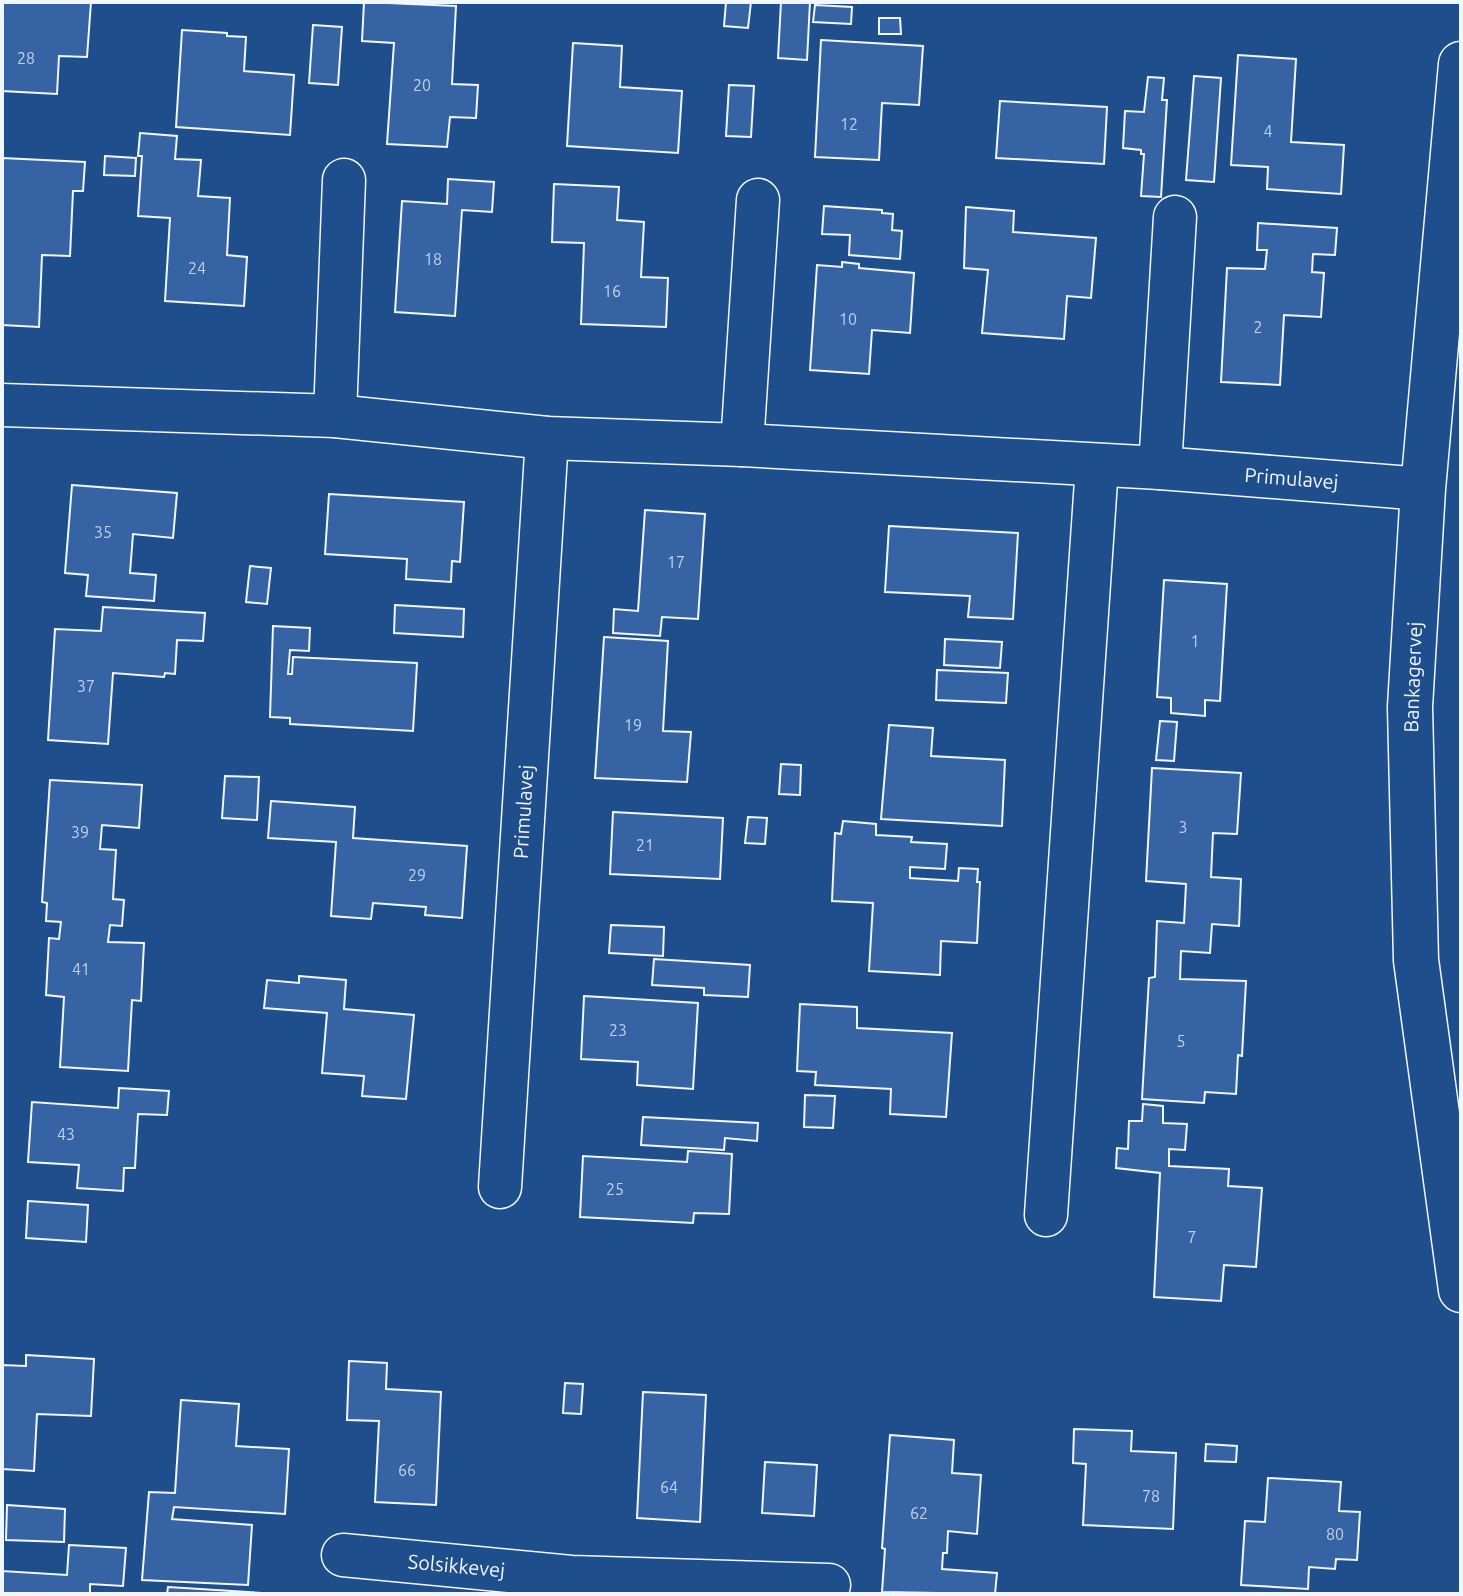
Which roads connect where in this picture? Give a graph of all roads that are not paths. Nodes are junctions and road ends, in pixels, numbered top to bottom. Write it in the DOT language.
graph roads {
  1 [pos="1461,64"];
  2 [pos="344,180"];
  3 [pos="758,200"];
  4 [pos="1175,217"];
  5 [pos="2,405"];
  6 [pos="335,416"];
  7 [pos="547,438"];
  8 [pos="742,445"];
  9 [pos="1097,466"];
  10 [pos="1160,468"];
  11 [pos="1423,489"];
  12 [pos="500,1187"];
  13 [pos="1046,1215"];
  14 [pos="1461,1290"];
  15 [pos="343,1555"];
  16 [pos="829,1585"];
  17 [pos="571,1586"];
  1 -- 11 [label="street, Bankagervej"];
  2 -- 6 [label="street"];
  3 -- 8 [label="street"];
  4 -- 10 [label="street"];
  5 -- 6 [label="street, Primulavej"];
  6 -- 7 [label="street, Primulavej"];
  7 -- 8 [label="street, Primulavej"];
  7 -- 12 [label="street, Primulavej"];
  8 -- 9 [label="street, Primulavej"];
  9 -- 10 [label="street, Primulavej"];
  9 -- 13 [label="street"];
  10 -- 11 [label="street, Primulavej"];
  11 -- 14 [label="street, Bankagervej"];
  15 -- 17 [label="street, Solsikkevej"];
  16 -- 17 [label="street, Solsikkevej"];
}
